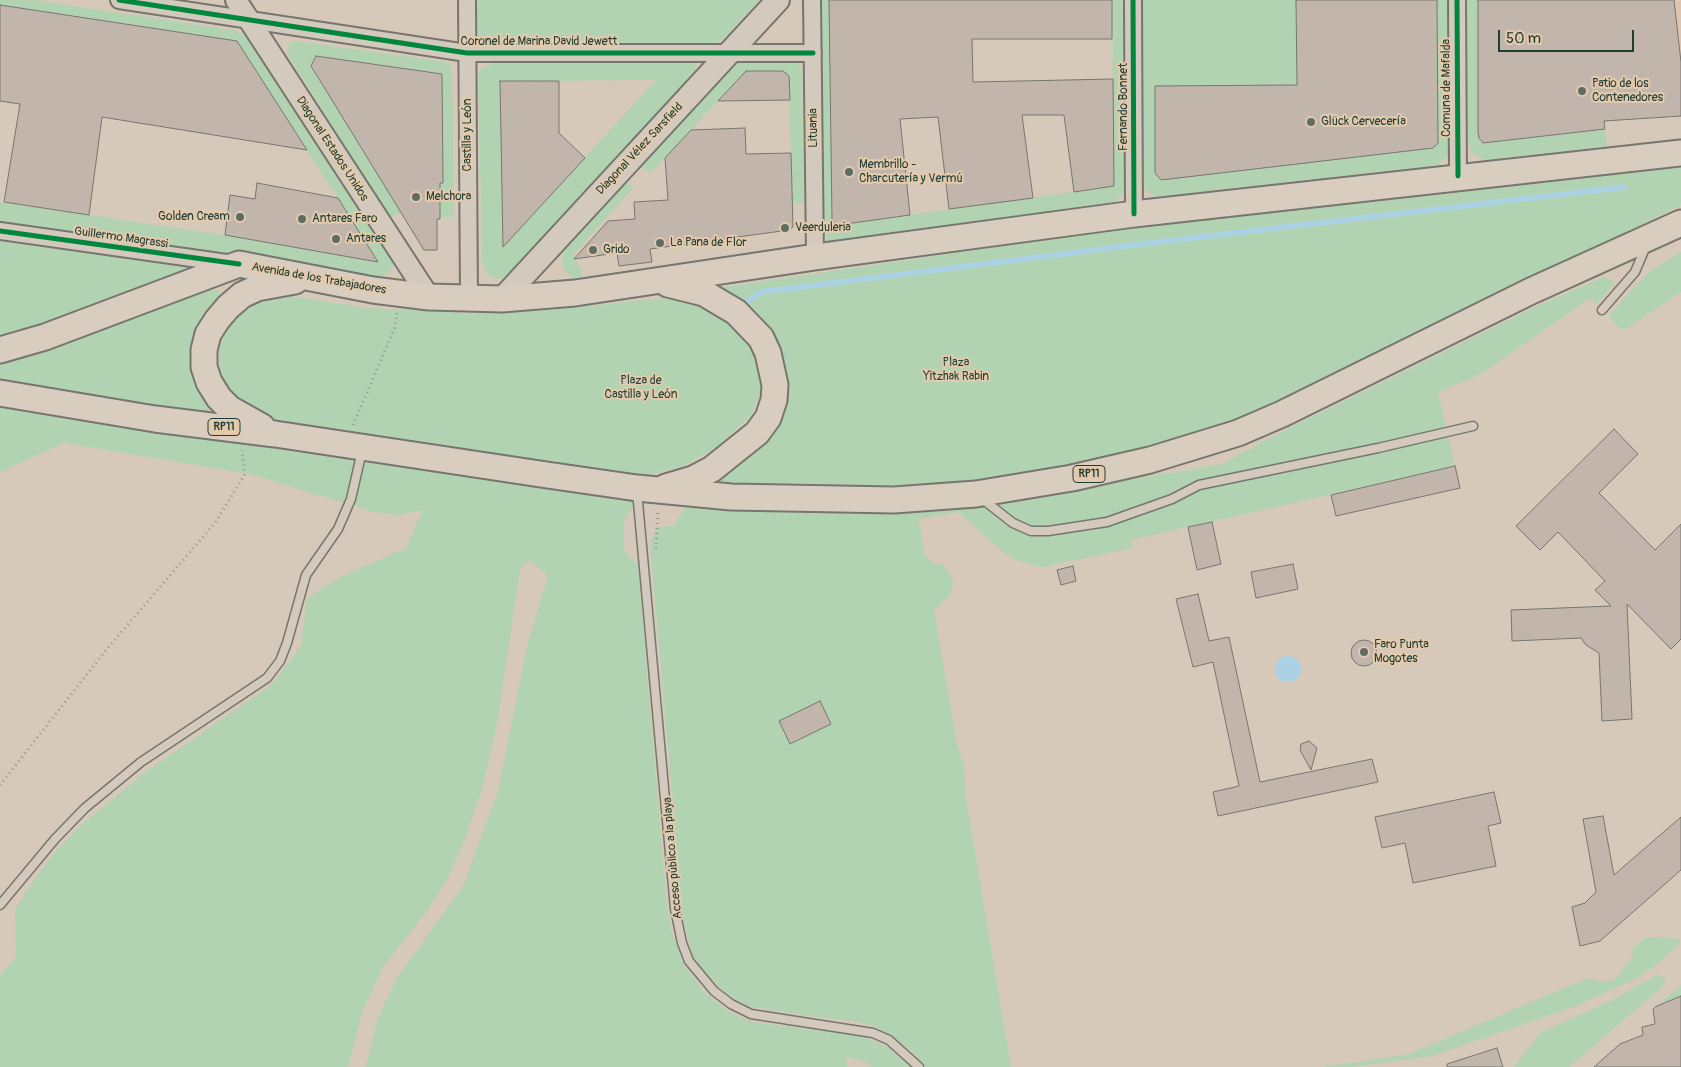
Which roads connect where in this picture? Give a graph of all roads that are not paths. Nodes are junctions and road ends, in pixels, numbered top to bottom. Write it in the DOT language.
graph roads {
  1 [pos="120,0"];
  2 [pos="236,0"];
  3 [pos="467,0"];
  4 [pos="778,0"];
  5 [pos="812,0"];
  6 [pos="1133,0"];
  7 [pos="1457,0"];
  8 [pos="249,20"];
  9 [pos="730,52"];
  10 [pos="468,53"];
  11 [pos="813,53"];
  12 [pos="1681,153"];
  13 [pos="1458,176"];
  14 [pos="1134,214"];
  15 [pos="1681,223"];
  16 [pos="0,231"];
  17 [pos="1650,236"];
  18 [pos="815,257"];
  19 [pos="239,264"];
  20 [pos="304,278"];
  21 [pos="652,281"];
  22 [pos="429,297"];
  23 [pos="469,299"];
  24 [pos="502,299"];
  25 [pos="1602,310"];
  26 [pos="0,350"];
  27 [pos="0,393"];
  28 [pos="1473,426"];
  29 [pos="275,434"];
  30 [pos="354,446"];
  31 [pos="648,489"];
  32 [pos="976,494"];
  33 [pos="0,906"];
  34 [pos="919,1067"];
  1 -- 8 [label="street, Coronel de Marina David Jewett"];
  2 -- 8 [label="street, Diagonal Estados Unidos"];
  3 -- 10 [label="street, Castilla y León"];
  4 -- 9 [label="main road, Diagonal Vélez Sarsfield"];
  5 -- 11 [label="street, Lituania"];
  6 -- 14 [label="street, Fernando Bonnet"];
  7 -- 13 [label="street, Comuna de Mafalda"];
  8 -- 10 [label="street, Coronel de Marina David Jewett"];
  8 -- 22 [label="street, Diagonal Estados Unidos"];
  9 -- 10 [label="street, Coronel de Marina David Jewett"];
  9 -- 11 [label="street, Coronel de Marina David Jewett"];
  9 -- 24 [label="main road, Diagonal Vélez Sarsfield"];
  10 -- 23 [label="street, Castilla y León"];
  11 -- 18 [label="street, Lituania"];
  12 -- 13 [label="main road, Avenida de los Trabajadores"];
  13 -- 14 [label="main road, Avenida de los Trabajadores"];
  14 -- 18 [label="main road, Avenida de los Trabajadores"];
  15 -- 17 [label="main road, RP11"];
  16 -- 19 [label="street, Guillermo Magrassi"];
  17 -- 25 [label="lane"];
  17 -- 32 [label="main road, RP11"];
  18 -- 21 [label="main road, Avenida de los Trabajadores"];
  19 -- 20 [label="main road, Avenida de los Trabajadores"];
  19 -- 26 [label="main road, Avenida de los Trabajadores"];
  20 -- 22 [label="main road, Avenida de los Trabajadores"];
  20 -- 29 [label="main road"];
  21 -- 24 [label="main road, Avenida de los Trabajadores"];
  21 -- 31 [label="main road"];
  22 -- 23 [label="main road, Avenida de los Trabajadores"];
  23 -- 24 [label="main road, Avenida de los Trabajadores"];
  27 -- 29 [label="main road, RP11"];
  28 -- 32 [label="lane"];
  29 -- 30 [label="main road, RP11"];
  30 -- 31 [label="main road, RP11"];
  30 -- 33 [label="lane"];
  31 -- 32 [label="main road, RP11"];
  31 -- 34 [label="lane"];
}
